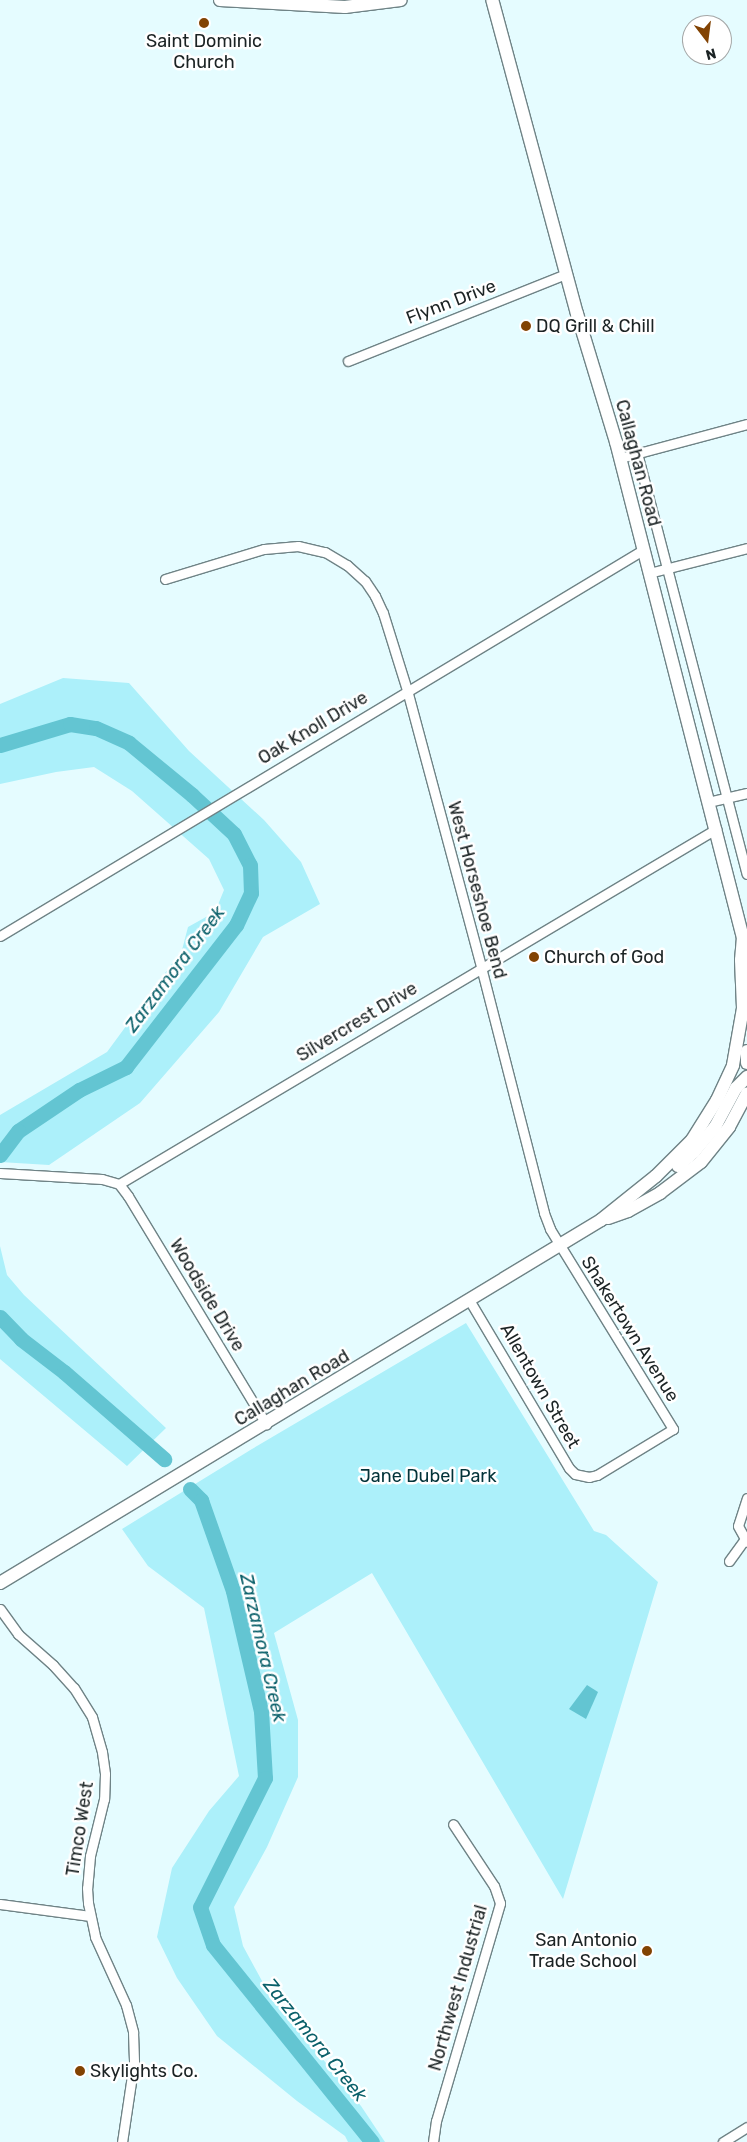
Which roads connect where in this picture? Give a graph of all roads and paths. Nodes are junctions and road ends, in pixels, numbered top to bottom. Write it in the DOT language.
graph roads {
  1 [pos="220,0"];
  2 [pos="401,0"];
  3 [pos="492,0"];
  4 [pos="566,274"];
  5 [pos="348,361"];
  6 [pos="747,424"];
  7 [pos="637,453"];
  8 [pos="620,458"];
  9 [pos="747,548"];
  10 [pos="644,550"];
  11 [pos="667,569"];
  12 [pos="650,573"];
  13 [pos="165,579"];
  14 [pos="407,690"];
  15 [pos="747,793"];
  16 [pos="728,798"];
  17 [pos="708,802"];
  18 [pos="716,829"];
  19 [pos="747,874"];
  20 [pos="0,936"];
  21 [pos="745,944"];
  22 [pos="481,967"];
  23 [pos="747,1051"];
  24 [pos="747,1063"];
  25 [pos="747,1077"];
  26 [pos="747,1093"];
  27 [pos="0,1173"];
  28 [pos="119,1184"];
  29 [pos="623,1202"];
  30 [pos="601,1220"];
  31 [pos="560,1246"];
  32 [pos="470,1301"];
  33 [pos="266,1424"];
  34 [pos="589,1477"];
  35 [pos="747,1498"];
  36 [pos="746,1541"];
  37 [pos="729,1561"];
  38 [pos="0,1583"];
  39 [pos="0,1609"];
  40 [pos="453,1824"];
  41 [pos="0,1904"];
  42 [pos="90,1916"];
  43 [pos="747,2127"];
  44 [pos="122,2142"];
  45 [pos="432,2142"];
  46 [pos="723,2142"];
  1 -- 2 [label="main road"];
  3 -- 4 [label="main road, Callaghan Road"];
  4 -- 5 [label="street, Flynn Drive"];
  4 -- 8 [label="main road, Callaghan Road"];
  6 -- 7 [label="street"];
  7 -- 8 [label="street"];
  7 -- 11 [label="street, Callaghan Road"];
  8 -- 10 [label="main road, Callaghan Road"];
  9 -- 11 [label="street"];
  10 -- 12 [label="main road, Callaghan Road"];
  10 -- 14 [label="street, Oak Knoll Drive"];
  11 -- 12 [label="street"];
  11 -- 16 [label="street, Callaghan Road"];
  12 -- 17 [label="main road, Callaghan Road"];
  13 -- 14 [label="street, West Horseshoe Bend"];
  14 -- 20 [label="street, Oak Knoll Drive"];
  14 -- 22 [label="street, West Horseshoe Bend"];
  15 -- 16 [label="street"];
  16 -- 17 [label="street"];
  16 -- 19 [label="street, Callaghan Road"];
  17 -- 18 [label="main road, Callaghan Road"];
  18 -- 21 [label="main road, Callaghan Road"];
  18 -- 22 [label="street, Silvercrest Drive"];
  21 -- 29 [label="main road, Callaghan Road"];
  22 -- 28 [label="street, Silvercrest Drive"];
  22 -- 31 [label="street, West Horseshoe Bend"];
  23 -- 24 [label="main road"];
  25 -- 29 [label="main road"];
  26 -- 30 [label="main road, Callaghan Road"];
  27 -- 28 [label="street"];
  28 -- 33 [label="street, Woodside Drive"];
  29 -- 30 [label="main road, Callaghan Road"];
  30 -- 31 [label="main road, Callaghan Road"];
  31 -- 32 [label="main road, Callaghan Road"];
  31 -- 34 [label="street, Shakertown Avenue"];
  32 -- 33 [label="main road, Callaghan Road"];
  32 -- 34 [label="street, Allentown Street"];
  33 -- 38 [label="main road, Callaghan Road"];
  35 -- 36 [label="street"];
  36 -- 37 [label="street"];
  39 -- 42 [label="street, Timco West"];
  40 -- 45 [label="street, Northwest Industrial"];
  41 -- 42 [label="street"];
  42 -- 44 [label="street, Timco West"];
  43 -- 46 [label="street"];
}
